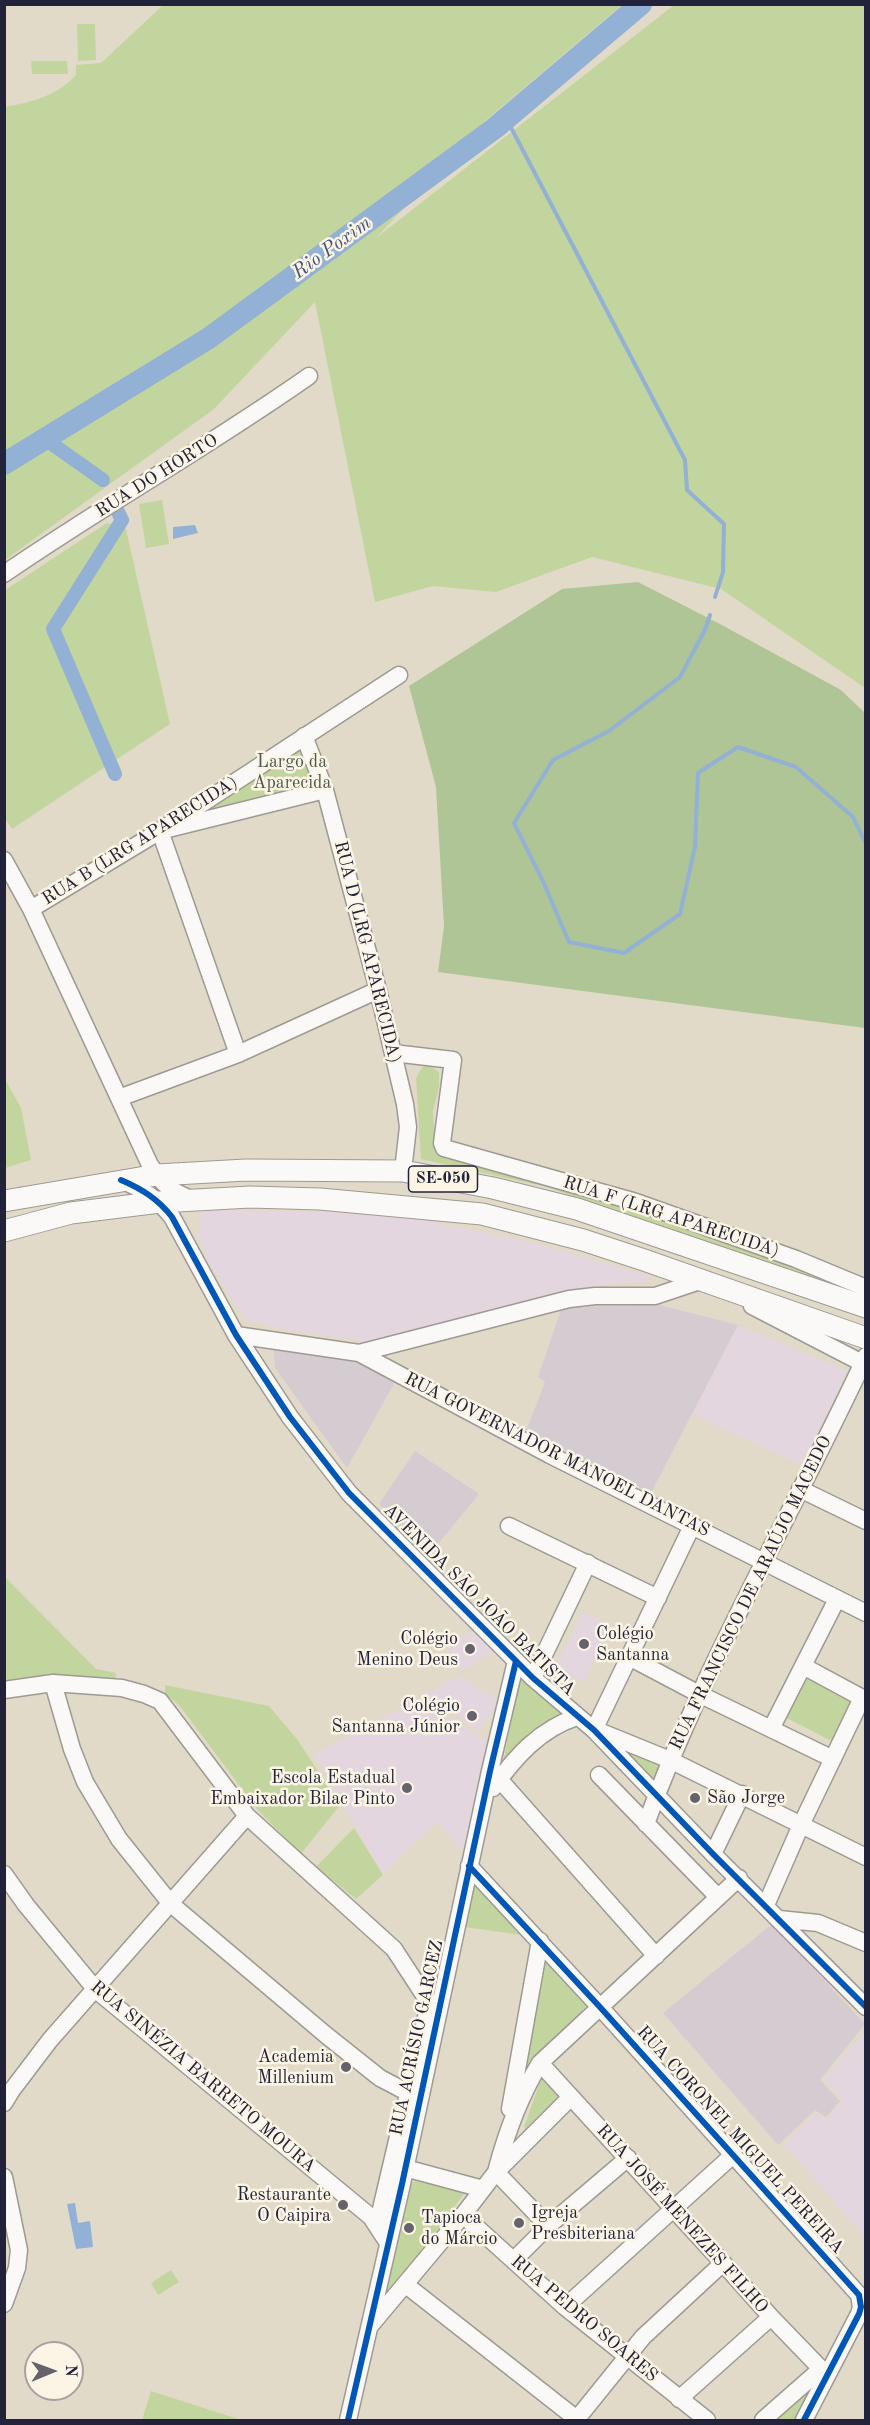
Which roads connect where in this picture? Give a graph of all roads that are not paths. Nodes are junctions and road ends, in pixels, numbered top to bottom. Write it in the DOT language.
graph roads {
  1 [pos="309,376"];
  2 [pos="4,574"];
  3 [pos="399,675"];
  4 [pos="304,736"];
  5 [pos="325,790"];
  6 [pos="160,831"];
  7 [pos="4,860"];
  8 [pos="31,909"];
  9 [pos="378,990"];
  10 [pos="238,1053"];
  11 [pos="393,1053"];
  12 [pos="119,1098"];
  13 [pos="403,1172"];
  14 [pos="157,1174"];
  15 [pos="121,1180"];
  16 [pos="195,1200"];
  17 [pos="4,1201"];
  18 [pos="160,1202"];
  19 [pos="4,1231"];
  20 [pos="703,1280"];
  21 [pos="866,1288"];
  22 [pos="866,1308"];
  23 [pos="236,1335"];
  24 [pos="866,1338"];
  25 [pos="411,1340"];
  26 [pos="359,1353"];
  27 [pos="864,1362"];
  28 [pos="399,1373"];
  29 [pos="800,1488"];
  30 [pos="866,1521"];
  31 [pos="509,1526"];
  32 [pos="692,1526"];
  33 [pos="588,1563"];
  34 [pos="764,1563"];
  35 [pos="658,1598"];
  36 [pos="837,1599"];
  37 [pos="866,1613"];
  38 [pos="629,1657"];
  39 [pos="516,1661"];
  40 [pos="803,1666"];
  41 [pos="533,1678"];
  42 [pos="52,1683"];
  43 [pos="4,1690"];
  44 [pos="699,1694"];
  45 [pos="864,1699"];
  46 [pos="577,1717"];
  47 [pos="771,1729"];
  48 [pos="594,1730"];
  49 [pos="833,1759"];
  50 [pos="670,1760"];
  51 [pos="495,1775"];
  52 [pos="599,1775"];
  53 [pos="742,1794"];
  54 [pos="656,1796"];
  55 [pos="247,1816"];
  56 [pos="646,1824"];
  57 [pos="801,1825"];
  58 [pos="713,1854"];
  59 [pos="866,1857"];
  60 [pos="469,1866"];
  61 [pos="4,1874"];
  62 [pos="739,1878"];
  63 [pos="717,1897"];
  64 [pos="171,1904"];
  65 [pos="766,1905"];
  66 [pos="779,1918"];
  67 [pos="540,1941"];
  68 [pos="866,1943"];
  69 [pos="656,1956"];
  70 [pos="96,1990"];
  71 [pos="599,2006"];
  72 [pos="866,2007"];
  73 [pos="433,2009"];
  74 [pos="540,2063"];
  75 [pos="413,2096"];
  76 [pos="571,2097"];
  77 [pos="4,2103"];
  78 [pos="505,2141"];
  79 [pos="733,2155"];
  80 [pos="628,2158"];
  81 [pos="405,2168"];
  82 [pos="495,2172"];
  83 [pos="4,2177"];
  84 [pos="483,2189"];
  85 [pos="396,2209"];
  86 [pos="674,2210"];
  87 [pos="463,2215"];
  88 [pos="376,2219"];
  89 [pos="548,2226"];
  90 [pos="388,2243"];
  91 [pos="514,2260"];
  92 [pos="723,2263"];
  93 [pos="406,2285"];
  94 [pos="4,2304"];
  95 [pos="565,2307"];
  96 [pos="771,2317"];
  97 [pos="369,2327"];
  98 [pos="626,2357"];
  99 [pos="824,2372"];
  100 [pos="679,2399"];
  101 [pos="577,2420"];
  102 [pos="348,2421"];
  103 [pos="707,2421"];
  104 [pos="763,2421"];
  105 [pos="804,2421"];
  1 -- 2 [label="street, RUA DO HORTO"];
  3 -- 4 [label="street, RUA B (LRG APARECIDA)"];
  4 -- 5 [label="street, RUA D (LRG APARECIDA)"];
  4 -- 6 [label="street, RUA B (LRG APARECIDA)"];
  5 -- 6 [label="street"];
  5 -- 9 [label="street, RUA D (LRG APARECIDA)"];
  6 -- 8 [label="street, RUA B (LRG APARECIDA)"];
  6 -- 10 [label="street"];
  7 -- 8 [label="street"];
  8 -- 12 [label="street"];
  9 -- 10 [label="street"];
  9 -- 11 [label="street, RUA D (LRG APARECIDA)"];
  10 -- 12 [label="street"];
  11 -- 13 [label="street, RUA D (LRG APARECIDA)"];
  11 -- 21 [label="street, RUA F (LRG APARECIDA)"];
  12 -- 14 [label="street"];
  13 -- 14 [label="main road, SE-050"];
  13 -- 22 [label="main road, SE-050"];
  14 -- 15 [label="main road, SE-050"];
  14 -- 16 [label="street"];
  15 -- 17 [label="main road, SE-050"];
  15 -- 18 [label="street, AVENIDA SÃO JOÃO BATISTA"];
  16 -- 18 [label="main road, SE-050"];
  16 -- 20 [label="main road, SE-050"];
  18 -- 19 [label="main road, SE-050"];
  18 -- 23 [label="street, AVENIDA SÃO JOÃO BATISTA"];
  20 -- 24 [label="main road, SE-050"];
  20 -- 25 [label="street"];
  20 -- 27 [label="street"];
  23 -- 26 [label="street, RUA GOVERNADOR MANOEL DANTAS"];
  23 -- 39 [label="street, AVENIDA SÃO JOÃO BATISTA"];
  25 -- 26 [label="street"];
  25 -- 28 [label="street"];
  26 -- 28 [label="street, RUA GOVERNADOR MANOEL DANTAS"];
  27 -- 29 [label="street, RUA FRANCISCO DE ARAÚJO MACEDO"];
  28 -- 32 [label="street, RUA GOVERNADOR MANOEL DANTAS"];
  29 -- 30 [label="street"];
  29 -- 34 [label="street, RUA FRANCISCO DE ARAÚJO MACEDO"];
  31 -- 33 [label="street"];
  32 -- 34 [label="street, RUA GOVERNADOR MANOEL DANTAS"];
  32 -- 35 [label="street"];
  33 -- 35 [label="street"];
  33 -- 41 [label="street"];
  34 -- 36 [label="street, RUA GOVERNADOR MANOEL DANTAS"];
  34 -- 44 [label="street, RUA FRANCISCO DE ARAÚJO MACEDO"];
  35 -- 38 [label="street"];
  36 -- 37 [label="street, RUA GOVERNADOR MANOEL DANTAS"];
  36 -- 40 [label="street"];
  38 -- 44 [label="street"];
  38 -- 48 [label="street"];
  39 -- 41 [label="street, AVENIDA SÃO JOÃO BATISTA"];
  39 -- 51 [label="street, RUA ACRÍSIO GARCEZ"];
  40 -- 45 [label="street"];
  40 -- 47 [label="street"];
  41 -- 46 [label="street, AVENIDA SÃO JOÃO BATISTA"];
  42 -- 43 [label="street"];
  42 -- 55 [label="street"];
  42 -- 64 [label="street"];
  44 -- 47 [label="street"];
  44 -- 50 [label="street, RUA FRANCISCO DE ARAÚJO MACEDO"];
  45 -- 49 [label="street"];
  46 -- 48 [label="street, AVENIDA SÃO JOÃO BATISTA"];
  46 -- 51 [label="street"];
  47 -- 49 [label="street"];
  48 -- 50 [label="street"];
  48 -- 54 [label="street, AVENIDA SÃO JOÃO BATISTA"];
  49 -- 57 [label="street"];
  50 -- 53 [label="street"];
  50 -- 54 [label="street, RUA FRANCISCO DE ARAÚJO MACEDO"];
  51 -- 60 [label="street, RUA ACRÍSIO GARCEZ"];
  51 -- 69 [label="street"];
  52 -- 56 [label="street"];
  53 -- 57 [label="street"];
  53 -- 58 [label="street"];
  54 -- 56 [label="street, RUA FRANCISCO DE ARAÚJO MACEDO"];
  54 -- 58 [label="street, AVENIDA SÃO JOÃO BATISTA"];
  55 -- 64 [label="street"];
  55 -- 73 [label="street"];
  56 -- 63 [label="street"];
  57 -- 59 [label="street"];
  57 -- 65 [label="street"];
  58 -- 62 [label="street, AVENIDA SÃO JOÃO BATISTA"];
  60 -- 67 [label="street, RUA CORONEL MIGUEL PEREIRA"];
  60 -- 73 [label="street, RUA ACRÍSIO GARCEZ"];
  61 -- 70 [label="street, RUA SINÉZIA BARRETO MOURA"];
  62 -- 63 [label="street"];
  62 -- 65 [label="street, AVENIDA SÃO JOÃO BATISTA"];
  63 -- 69 [label="street"];
  64 -- 70 [label="street"];
  64 -- 75 [label="street"];
  65 -- 66 [label="street, AVENIDA SÃO JOÃO BATISTA"];
  66 -- 68 [label="street"];
  66 -- 72 [label="street, AVENIDA SÃO JOÃO BATISTA"];
  67 -- 71 [label="street, RUA CORONEL MIGUEL PEREIRA"];
  67 -- 78 [label="street"];
  69 -- 71 [label="street"];
  70 -- 77 [label="street"];
  70 -- 88 [label="street, RUA SINÉZIA BARRETO MOURA"];
  71 -- 74 [label="street"];
  71 -- 79 [label="street, RUA CORONEL MIGUEL PEREIRA"];
  73 -- 75 [label="street, RUA ACRÍSIO GARCEZ"];
  74 -- 76 [label="street, RUA JOSÉ MENEZES FILHO"];
  74 -- 78 [label="street"];
  75 -- 81 [label="street, RUA ACRÍSIO GARCEZ"];
  75 -- 88 [label="street"];
  76 -- 80 [label="street, RUA JOSÉ MENEZES FILHO"];
  76 -- 82 [label="street"];
  78 -- 82 [label="street"];
  79 -- 86 [label="street"];
  79 -- 99 [label="street, RUA CORONEL MIGUEL PEREIRA"];
  80 -- 86 [label="street, RUA JOSÉ MENEZES FILHO"];
  80 -- 89 [label="street"];
  81 -- 84 [label="street"];
  81 -- 85 [label="street, RUA ACRÍSIO GARCEZ"];
  82 -- 84 [label="street"];
  82 -- 89 [label="street"];
  83 -- 94 [label="street"];
  84 -- 87 [label="street"];
  85 -- 88 [label="street"];
  85 -- 90 [label="street, RUA ACRÍSIO GARCEZ"];
  86 -- 92 [label="street, RUA JOSÉ MENEZES FILHO"];
  86 -- 95 [label="street"];
  87 -- 91 [label="street, RUA PEDRO SOARES"];
  87 -- 93 [label="street"];
  88 -- 90 [label="street, RUA SINÉZIA BARRETO MOURA"];
  89 -- 91 [label="street"];
  90 -- 97 [label="street, RUA ACRÍSIO GARCEZ"];
  91 -- 95 [label="street, RUA PEDRO SOARES"];
  92 -- 96 [label="street, RUA JOSÉ MENEZES FILHO"];
  92 -- 98 [label="street"];
  93 -- 97 [label="street"];
  93 -- 101 [label="street"];
  95 -- 98 [label="street, RUA PEDRO SOARES"];
  96 -- 99 [label="street, RUA JOSÉ MENEZES FILHO"];
  96 -- 100 [label="street"];
  97 -- 102 [label="street, RUA ACRÍSIO GARCEZ"];
  98 -- 100 [label="street, RUA PEDRO SOARES"];
  98 -- 101 [label="street"];
  99 -- 104 [label="street"];
  99 -- 105 [label="street"];
  100 -- 103 [label="street, RUA PEDRO SOARES"];
}
